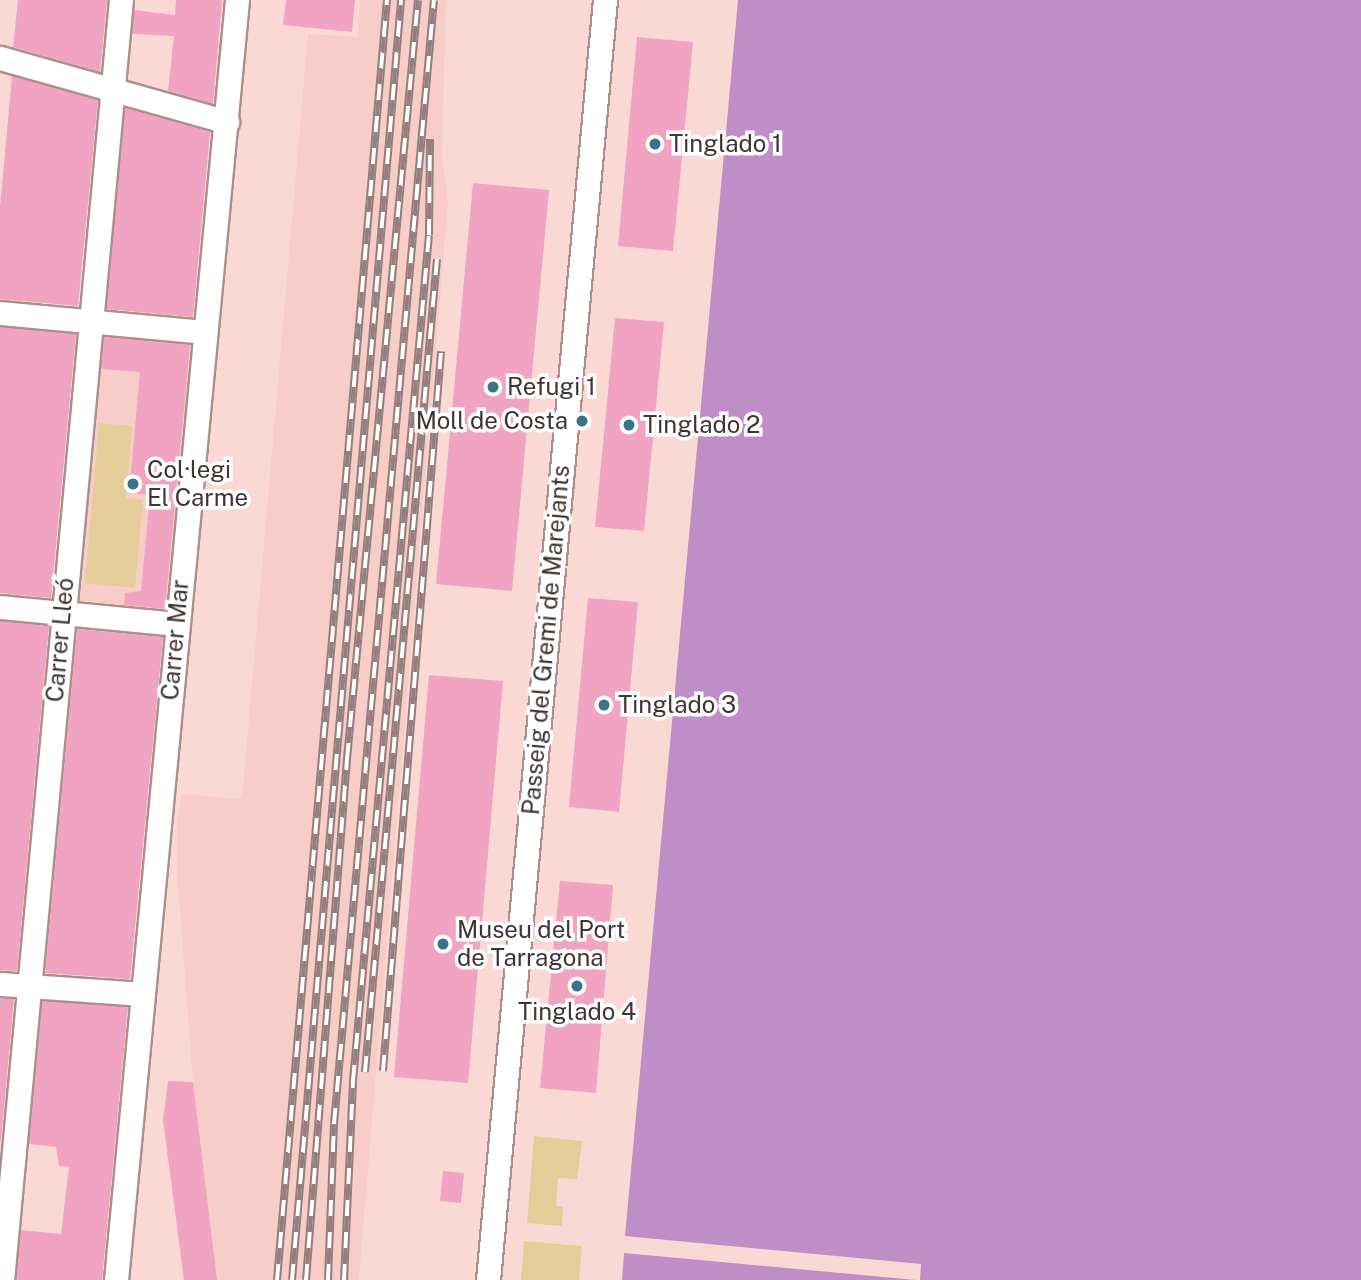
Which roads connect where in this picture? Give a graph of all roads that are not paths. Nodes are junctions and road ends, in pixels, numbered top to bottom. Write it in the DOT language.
graph roads {
  1 [pos="121,0"];
  2 [pos="237,0"];
  3 [pos="604,0"];
  4 [pos="0,58"];
  5 [pos="113,88"];
  6 [pos="227,122"];
  7 [pos="0,313"];
  8 [pos="89,322"];
  9 [pos="202,332"];
  10 [pos="0,607"];
  11 [pos="62,614"];
  12 [pos="176,624"];
  13 [pos="0,984"];
  14 [pos="31,986"];
  15 [pos="142,994"];
  16 [pos="2,1280"];
  17 [pos="116,1280"];
  18 [pos="488,1280"];
  1 -- 5 [label="street, Carrer Lleó"];
  2 -- 6 [label="street, Carrer Mar"];
  3 -- 18 [label="street, Passeig del Gremi de Marejants"];
  4 -- 5 [label="street"];
  5 -- 6 [label="street"];
  5 -- 8 [label="street, Carrer Lleó"];
  6 -- 9 [label="street, Carrer Mar"];
  7 -- 8 [label="street"];
  8 -- 9 [label="street"];
  8 -- 11 [label="street, Carrer Lleó"];
  9 -- 12 [label="street, Carrer Mar"];
  10 -- 11 [label="street"];
  11 -- 12 [label="street"];
  11 -- 14 [label="street, Carrer Lleó"];
  12 -- 15 [label="street, Carrer Mar"];
  13 -- 14 [label="street"];
  14 -- 15 [label="street"];
  14 -- 16 [label="street, Carrer Lleó"];
  15 -- 17 [label="street, Carrer Mar"];
}
